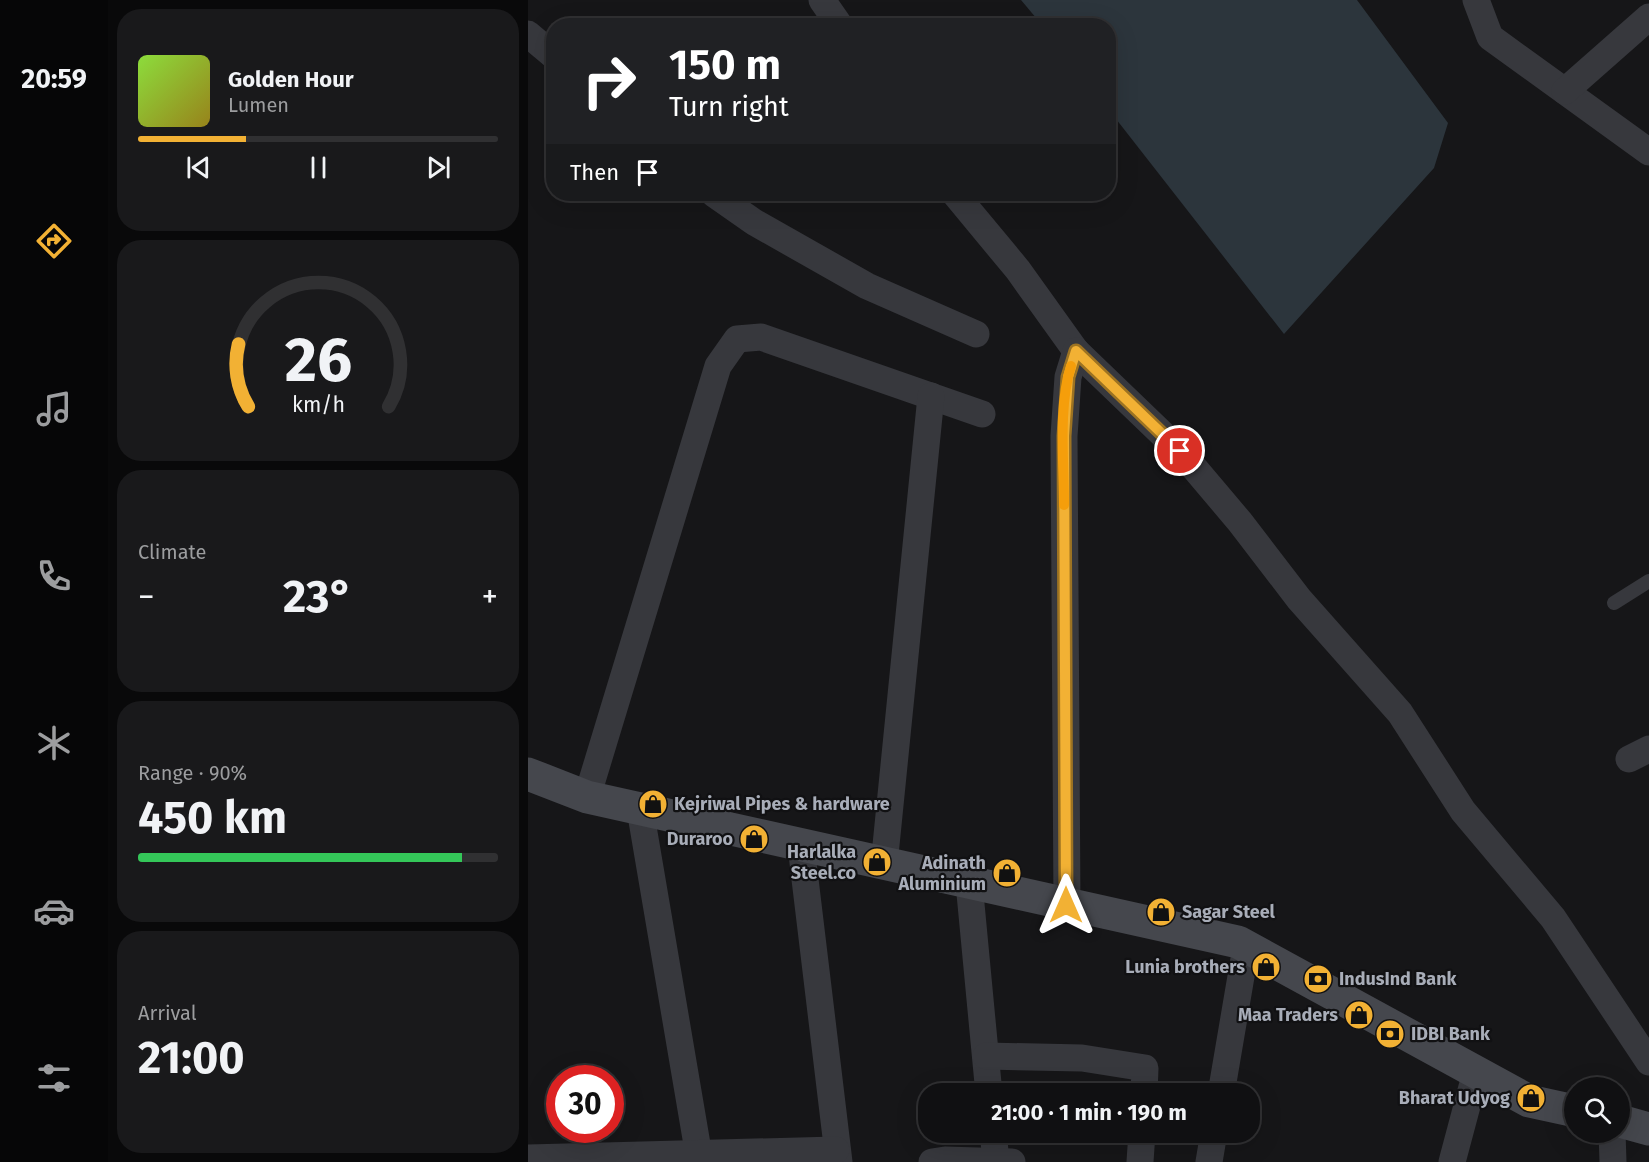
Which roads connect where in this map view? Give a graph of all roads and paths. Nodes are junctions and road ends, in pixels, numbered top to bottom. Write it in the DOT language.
graph roads {
  1 [pos="822,0"];
  2 [pos="1476,0"];
  3 [pos="1649,17"];
  4 [pos="834,18"];
  5 [pos="528,34"];
  6 [pos="546,49"];
  7 [pos="1565,91"];
  8 [pos="1649,152"];
  9 [pos="724,201"];
  10 [pos="961,201"];
  11 [pos="976,334"];
  12 [pos="1076,351"];
  13 [pos="931,396"];
  14 [pos="982,414"];
  15 [pos="1649,581"];
  16 [pos="1614,603"];
  17 [pos="528,774"];
  18 [pos="587,797"];
  19 [pos="640,809"];
  20 [pos="801,846"];
  21 [pos="884,865"];
  22 [pos="969,883"];
  23 [pos="1066,905"];
  24 [pos="1246,947"];
  25 [pos="986,1056"];
  26 [pos="1649,1062"];
  27 [pos="1476,1072"];
  28 [pos="988,1083"];
  29 [pos="1144,1083"];
  30 [pos="1223,1083"];
  31 [pos="1564,1109"];
  32 [pos="1630,1124"];
  33 [pos="1649,1129"];
  34 [pos="997,1143"];
  35 [pos="1141,1143"];
  36 [pos="1212,1143"];
  37 [pos="1612,1143"];
  38 [pos="837,1156"];
  39 [pos="528,1158"];
  40 [pos="699,1158"];
  41 [pos="932,1162"];
  42 [pos="1004,1162"];
  43 [pos="1140,1162"];
  44 [pos="1209,1162"];
  45 [pos="1452,1162"];
  46 [pos="1613,1162"];
  1 -- 4 [label="street"];
  2 -- 7 [label="street"];
  3 -- 7 [label="street"];
  5 -- 6 [label="street"];
  7 -- 8 [label="street"];
  9 -- 11 [label="street"];
  10 -- 12 [label="street"];
  12 -- 23 [label="street"];
  12 -- 26 [label="street"];
  13 -- 14 [label="street"];
  13 -- 18 [label="street"];
  13 -- 21 [label="street"];
  15 -- 16 [label="lane"];
  17 -- 18 [label="street"];
  18 -- 19 [label="street"];
  19 -- 20 [label="street"];
  19 -- 40 [label="street"];
  20 -- 21 [label="street"];
  20 -- 38 [label="street"];
  21 -- 22 [label="street"];
  22 -- 23 [label="street"];
  22 -- 25 [label="street"];
  23 -- 24 [label="street"];
  24 -- 27 [label="street"];
  24 -- 30 [label="street"];
  25 -- 28 [label="street"];
  25 -- 29 [label="street"];
  27 -- 31 [label="street"];
  27 -- 45 [label="street"];
  32 -- 33 [label="street"];
  34 -- 42 [label="street"];
  35 -- 43 [label="street"];
  36 -- 44 [label="street"];
  37 -- 46 [label="street"];
  38 -- 40 [label="street"];
  39 -- 40 [label="street"];
  41 -- 42 [label="street"];
}
